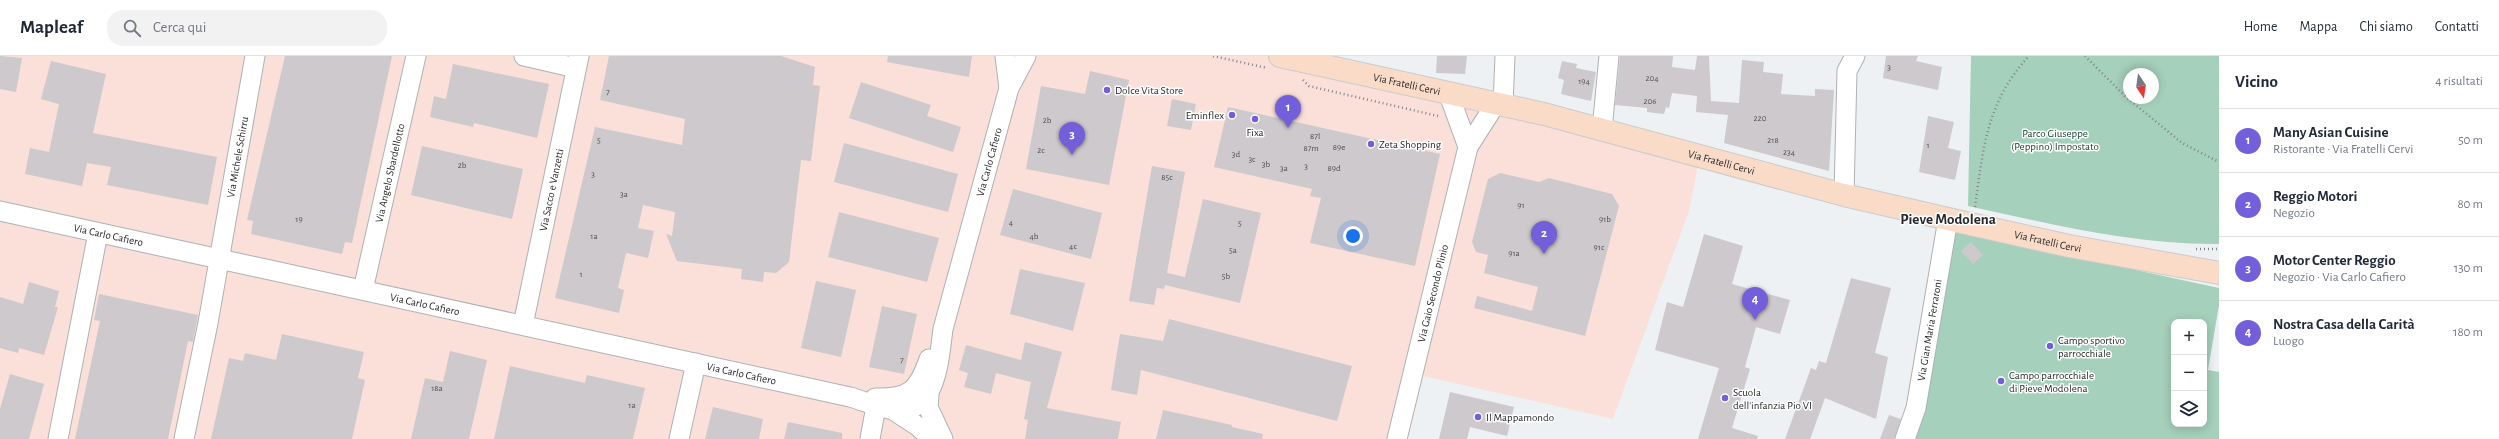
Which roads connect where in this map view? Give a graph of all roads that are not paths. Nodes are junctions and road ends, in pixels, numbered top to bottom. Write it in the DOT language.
graph roads {
  1 [pos="255,56"];
  2 [pos="416,56"];
  3 [pos="524,56"];
  4 [pos="1005,56"];
  5 [pos="1026,56"];
  6 [pos="1280,56"];
  7 [pos="1505,56"];
  8 [pos="1609,56"];
  9 [pos="1855,56"];
  10 [pos="578,62"];
  11 [pos="1009,88"];
  12 [pos="1448,92"];
  13 [pos="1500,104"];
  14 [pos="1602,130"];
  15 [pos="1468,148"];
  16 [pos="1844,195"];
  17 [pos="0,211"];
  18 [pos="1948,220"];
  19 [pos="98,233"];
  20 [pos="220,259"];
  21 [pos="2219,259"];
  22 [pos="2163,262"];
  23 [pos="2219,273"];
  24 [pos="363,290"];
  25 [pos="523,325"];
  26 [pos="943,329"];
  27 [pos="696,364"];
  28 [pos="929,395"];
  29 [pos="850,397"];
  30 [pos="885,408"];
  31 [pos="58,439"];
  32 [pos="184,439"];
  33 [pos="679,439"];
  34 [pos="870,439"];
  35 [pos="931,439"];
  36 [pos="943,439"];
  37 [pos="1397,439"];
  38 [pos="1905,439"];
  1 -- 20 [label="street, Via Michele Schirru"];
  2 -- 24 [label="street, Via Angelo Sbardellotto"];
  3 -- 10 [label="street"];
  4 -- 11 [label="street, Via Carlo Cafiero"];
  5 -- 11 [label="street, Via Carlo Cafiero"];
  6 -- 12 [label="main road, Via Fratelli Cervi"];
  7 -- 13 [label="street"];
  8 -- 14 [label="street"];
  9 -- 16 [label="street"];
  10 -- 25 [label="street, Via Sacco e Vanzetti"];
  11 -- 26 [label="street, Via Carlo Cafiero"];
  12 -- 13 [label="main road, Via Fratelli Cervi"];
  12 -- 15 [label="street"];
  13 -- 14 [label="main road, Via Fratelli Cervi"];
  13 -- 15 [label="street, Via Gaio Secondo Plinio"];
  14 -- 16 [label="main road, Via Fratelli Cervi"];
  15 -- 37 [label="street, Via Gaio Secondo Plinio"];
  16 -- 18 [label="main road, Via Fratelli Cervi"];
  17 -- 19 [label="street, Via Carlo Cafiero"];
  18 -- 22 [label="main road, Via Fratelli Cervi"];
  18 -- 38 [label="street, Via Gian Maria Ferraroni"];
  19 -- 20 [label="street, Via Carlo Cafiero"];
  19 -- 31 [label="street"];
  20 -- 24 [label="street, Via Carlo Cafiero"];
  20 -- 32 [label="street, Via Michele Schirru"];
  21 -- 22 [label="main road, Via Fratelli Cervi"];
  22 -- 23 [label="main road, Via Fratelli Cervi"];
  24 -- 25 [label="street, Via Carlo Cafiero"];
  25 -- 27 [label="street, Via Carlo Cafiero"];
  26 -- 28 [label="street, Via Carlo Cafiero"];
  26 -- 29 [label="street, Via Carlo Cafiero"];
  27 -- 29 [label="street, Via Carlo Cafiero"];
  27 -- 33 [label="street"];
  28 -- 30 [label="street, Via Carlo Cafiero"];
  28 -- 36 [label="street"];
  29 -- 30 [label="street, Via Carlo Cafiero"];
  30 -- 34 [label="street"];
  30 -- 35 [label="street"];
}
